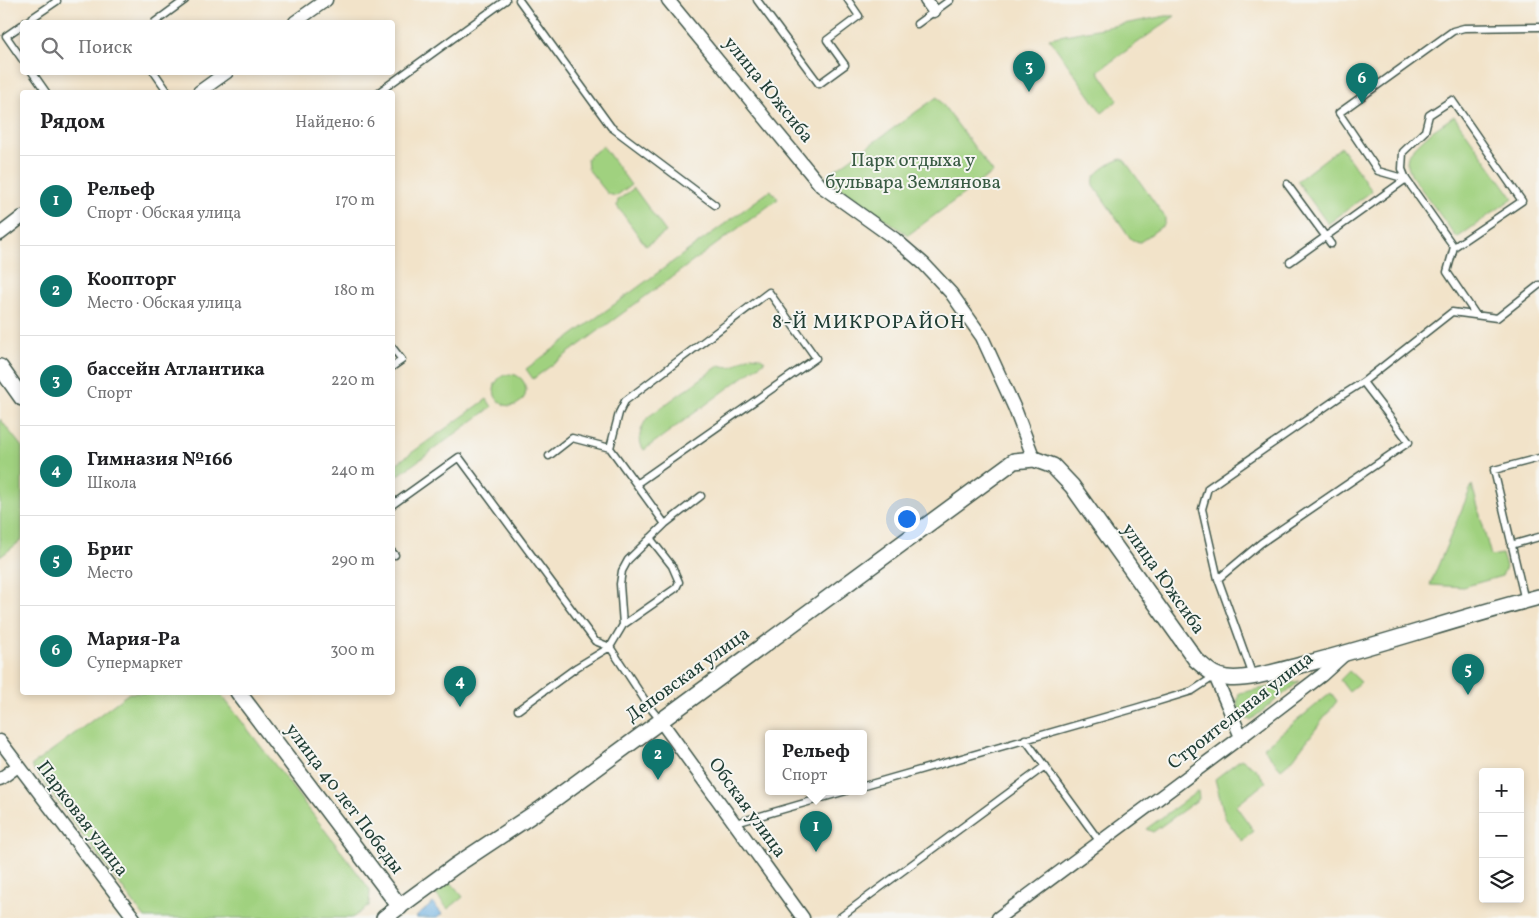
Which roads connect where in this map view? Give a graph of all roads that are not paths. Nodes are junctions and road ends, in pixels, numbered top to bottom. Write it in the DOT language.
graph roads {
  1 [pos="56,0"];
  2 [pos="326,0"];
  3 [pos="506,0"];
  4 [pos="519,0"];
  5 [pos="668,0"];
  6 [pos="757,0"];
  7 [pos="848,0"];
  8 [pos="926,0"];
  9 [pos="950,0"];
  10 [pos="180,1"];
  11 [pos="934,11"];
  12 [pos="29,20"];
  13 [pos="157,20"];
  14 [pos="298,20"];
  15 [pos="917,24"];
  16 [pos="20,26"];
  17 [pos="1539,27"];
  18 [pos="20,56"];
  19 [pos="34,75"];
  20 [pos="156,75"];
  21 [pos="223,75"];
  22 [pos="45,90"];
  23 [pos="167,90"];
  24 [pos="202,90"];
  25 [pos="383,90"];
  26 [pos="1406,179"];
  27 [pos="1288,184"];
  28 [pos="715,205"];
  29 [pos="20,219"];
  30 [pos="0,234"];
  31 [pos="1326,236"];
  32 [pos="1331,244"];
  33 [pos="1454,247"];
  34 [pos="1290,262"];
  35 [pos="1539,285"];
  36 [pos="1476,315"];
  37 [pos="395,350"];
  38 [pos="395,365"];
  39 [pos="0,367"];
  40 [pos="1363,382"];
  41 [pos="20,395"];
  42 [pos="610,448"];
  43 [pos="549,456"];
  44 [pos="1539,458"];
  45 [pos="1034,459"];
  46 [pos="636,484"];
  47 [pos="701,496"];
  48 [pos="395,504"];
  49 [pos="665,524"];
  50 [pos="1539,537"];
  51 [pos="650,538"];
  52 [pos="1511,545"];
  53 [pos="1218,580"];
  54 [pos="1532,599"];
  55 [pos="623,625"];
  56 [pos="610,647"];
  57 [pos="1345,654"];
  58 [pos="1215,676"];
  59 [pos="1253,676"];
  60 [pos="240,695"];
  61 [pos="518,710"];
  62 [pos="660,720"];
  63 [pos="1241,737"];
  64 [pos="1026,739"];
  65 [pos="0,741"];
  66 [pos="18,766"];
  67 [pos="1045,766"];
  68 [pos="0,779"];
  69 [pos="867,785"];
  70 [pos="832,795"];
  71 [pos="736,823"];
  72 [pos="1100,842"];
  73 [pos="400,907"];
  74 [pos="134,918"];
  75 [pos="384,918"];
  76 [pos="803,918"];
  77 [pos="840,918"];
  78 [pos="998,918"];
  1 -- 12 [label="lane"];
  2 -- 14 [label="street"];
  3 -- 25 [label="lane"];
  4 -- 28 [label="lane"];
  5 -- 45 [label="street, улица Южсиба"];
  6 -- 7 [label="lane"];
  8 -- 11 [label="street"];
  9 -- 11 [label="lane"];
  10 -- 13 [label="lane"];
  11 -- 15 [label="lane"];
  16 -- 18 [label="lane"];
  17 -- 26 [label="lane"];
  19 -- 22 [label="lane"];
  20 -- 23 [label="lane"];
  21 -- 24 [label="street"];
  26 -- 31 [label="lane"];
  26 -- 33 [label="lane"];
  26 -- 33 [label="lane"];
  27 -- 31 [label="lane"];
  29 -- 30 [label="street"];
  31 -- 32 [label="lane"];
  31 -- 34 [label="lane"];
  33 -- 36 [label="lane"];
  35 -- 36 [label="lane"];
  36 -- 40 [label="lane"];
  37 -- 38 [label="lane"];
  39 -- 41 [label="street"];
  40 -- 53 [label="lane"];
  40 -- 53 [label="lane"];
  42 -- 43 [label="lane"];
  42 -- 46 [label="lane"];
  42 -- 46 [label="lane"];
  44 -- 52 [label="lane"];
  45 -- 58 [label="street, улица Южсиба"];
  45 -- 62 [label="street, Деповская улица"];
  46 -- 49 [label="lane"];
  47 -- 49 [label="lane"];
  48 -- 56 [label="lane"];
  49 -- 51 [label="lane"];
  50 -- 52 [label="lane"];
  51 -- 55 [label="lane"];
  51 -- 55 [label="lane"];
  52 -- 54 [label="lane"];
  53 -- 59 [label="lane"];
  54 -- 57 [label="street, Строительная улица"];
  55 -- 56 [label="lane"];
  56 -- 61 [label="lane"];
  56 -- 62 [label="lane"];
  57 -- 59 [label="street"];
  57 -- 63 [label="street, Строительная улица"];
  58 -- 59 [label="street"];
  58 -- 63 [label="street, улица Южсиба"];
  58 -- 64 [label="lane"];
  60 -- 73 [label="street, улица 40 лет Победы"];
  62 -- 71 [label="street, Обская улица"];
  62 -- 73 [label="street, Деповская улица"];
  63 -- 72 [label="street, Строительная улица"];
  64 -- 67 [label="lane"];
  64 -- 69 [label="lane"];
  65 -- 66 [label="street, Парковая улица"];
  66 -- 68 [label="street"];
  66 -- 74 [label="street, Парковая улица"];
  67 -- 72 [label="lane"];
  67 -- 77 [label="lane"];
  70 -- 71 [label="lane"];
  71 -- 76 [label="street, Обская улица"];
  72 -- 78 [label="street, Строительная улица"];
  73 -- 75 [label="street, Деповская улица"];
}
